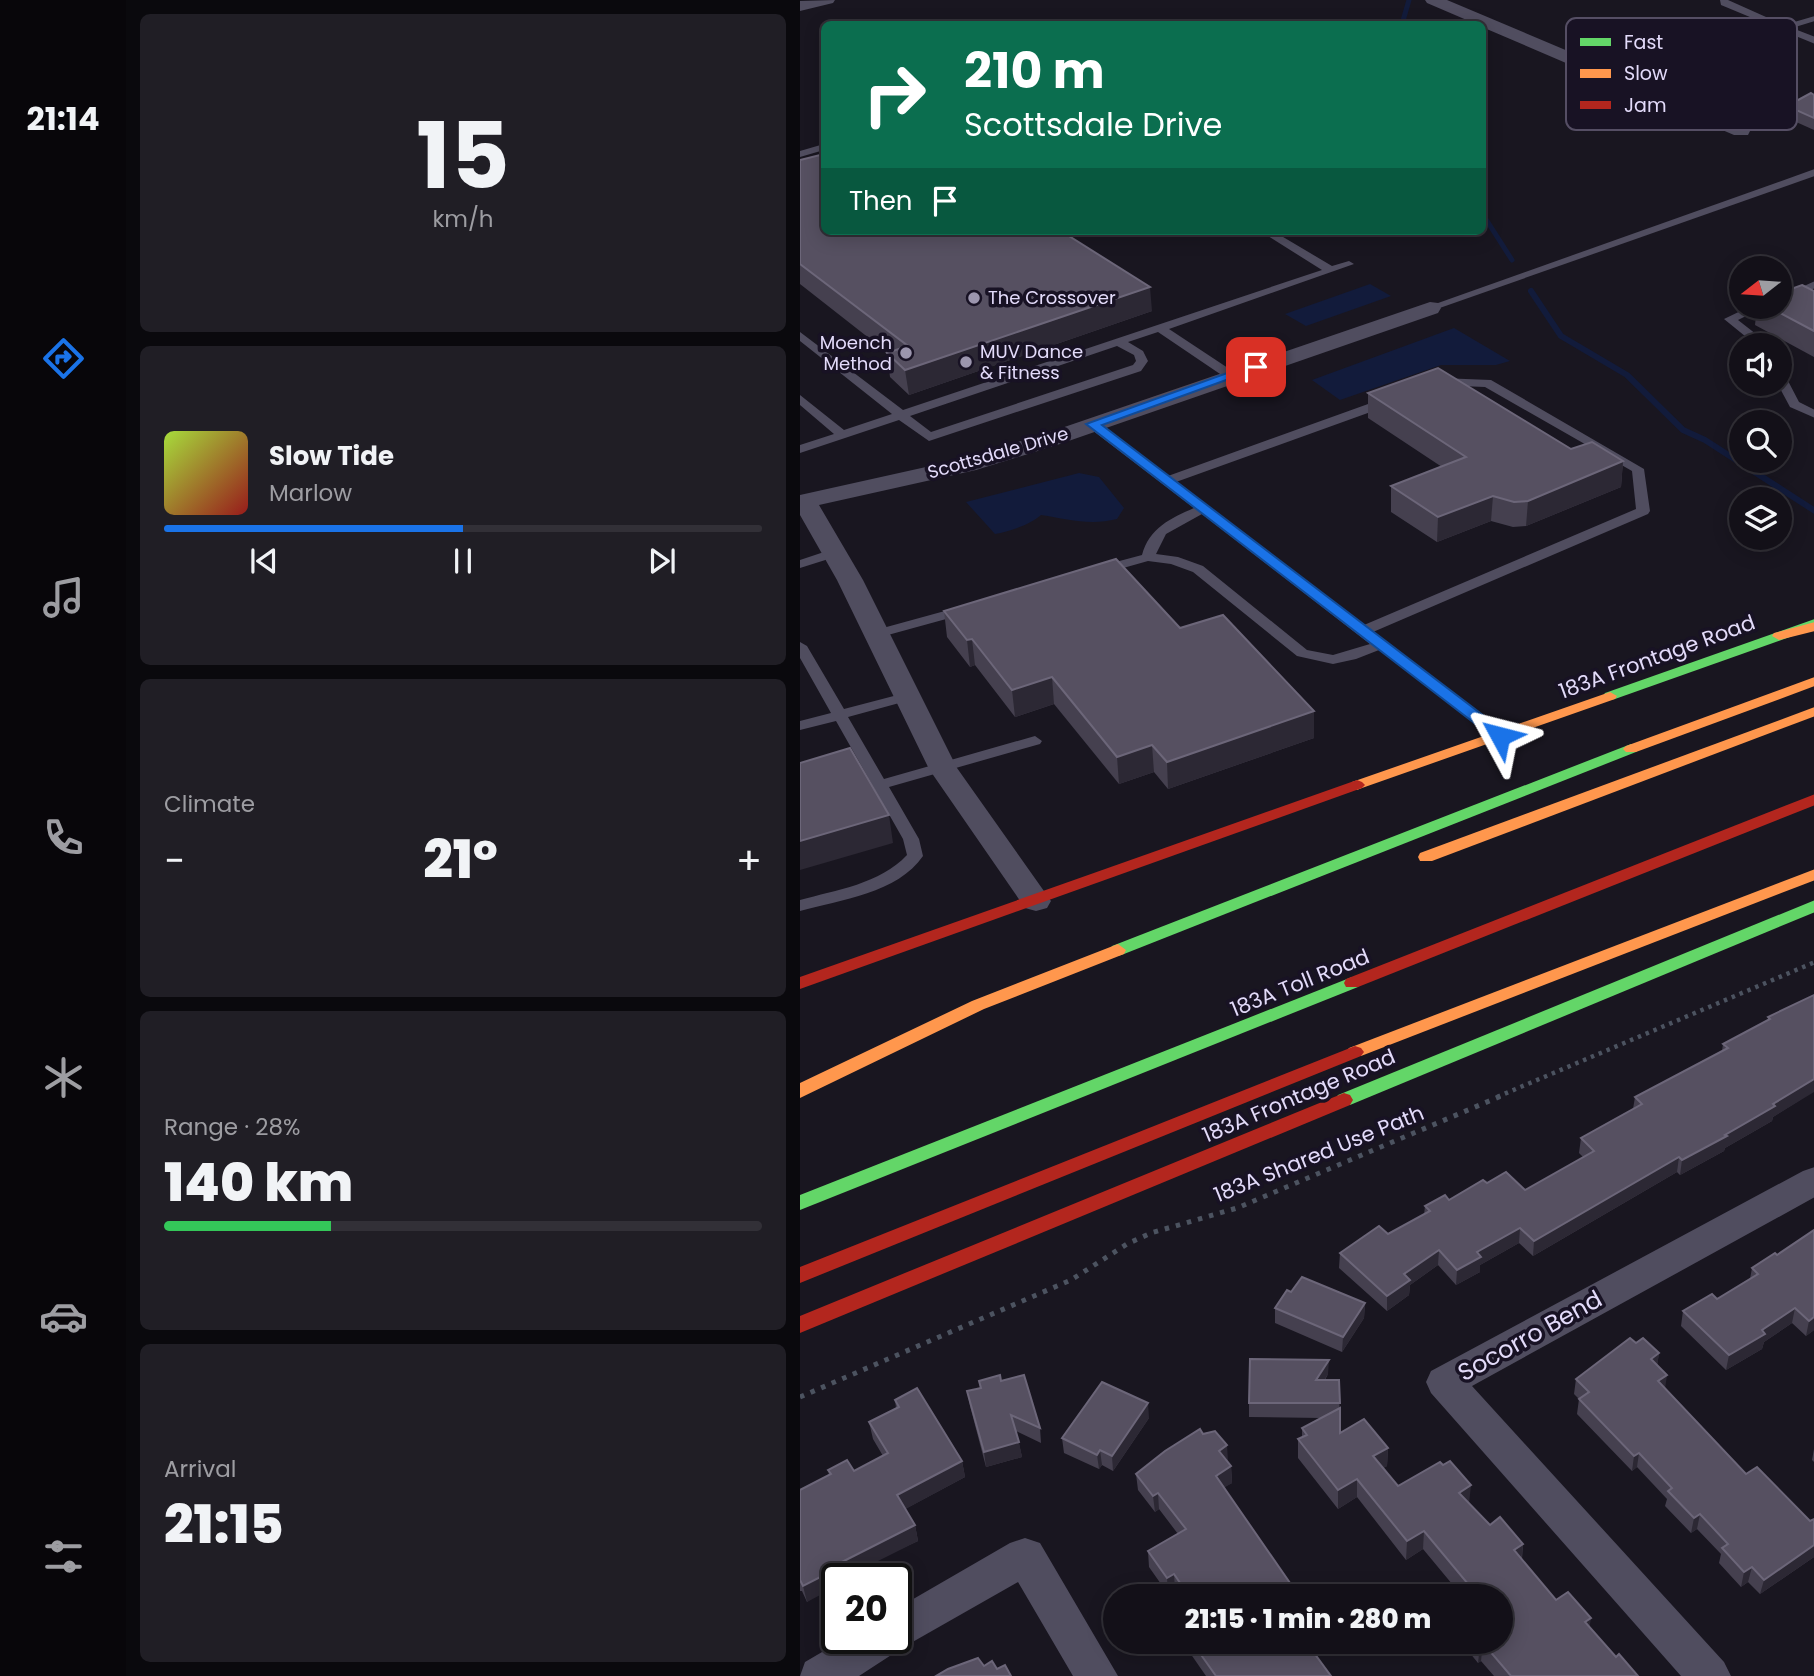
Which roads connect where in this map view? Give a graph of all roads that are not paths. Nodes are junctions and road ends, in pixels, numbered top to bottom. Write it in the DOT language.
graph roads {
  1 [pos="827,0"];
  2 [pos="1433,0"];
  3 [pos="1724,0"];
  4 [pos="800,6"];
  5 [pos="1759,18"];
  6 [pos="1814,18"];
  7 [pos="1482,21"];
  8 [pos="1486,23"];
  9 [pos="1797,23"];
  10 [pos="1797,34"];
  11 [pos="1814,41"];
  12 [pos="1566,57"];
  13 [pos="821,149"];
  14 [pos="800,154"];
  15 [pos="1814,172"];
  16 [pos="1272,235"];
  17 [pos="1349,264"];
  18 [pos="1330,270"];
  19 [pos="1814,284"];
  20 [pos="1792,294"];
  21 [pos="1792,299"];
  22 [pos="1814,306"];
  23 [pos="1430,308"];
  24 [pos="1730,319"];
  25 [pos="1160,328"];
  26 [pos="1748,333"];
  27 [pos="800,334"];
  28 [pos="1120,342"];
  29 [pos="1230,375"];
  30 [pos="1421,389"];
  31 [pos="1790,396"];
  32 [pos="1397,398"];
  33 [pos="800,399"];
  34 [pos="903,415"];
  35 [pos="1814,415"];
  36 [pos="1092,424"];
  37 [pos="843,435"];
  38 [pos="800,449"];
  39 [pos="1167,481"];
  40 [pos="801,499"];
  41 [pos="1204,509"];
  42 [pos="833,553"];
  43 [pos="1148,557"];
  44 [pos="800,564"];
  45 [pos="1082,576"];
  46 [pos="976,606"];
  47 [pos="1814,625"];
  48 [pos="1363,631"];
  49 [pos="878,634"];
  50 [pos="1380,644"];
  51 [pos="800,646"];
  52 [pos="1814,681"];
  53 [pos="909,696"];
  54 [pos="1814,711"];
  55 [pos="838,715"];
  56 [pos="800,726"];
  57 [pos="1500,736"];
  58 [pos="1035,741"];
  59 [pos="943,769"];
  60 [pos="880,785"];
  61 [pos="1814,799"];
  62 [pos="1411,862"];
  63 [pos="1814,874"];
  64 [pos="1036,901"];
  65 [pos="1814,905"];
  66 [pos="800,906"];
  67 [pos="800,983"];
  68 [pos="956,1033"];
  69 [pos="800,1091"];
  70 [pos="1814,1180"];
  71 [pos="800,1203"];
  72 [pos="800,1275"];
  73 [pos="800,1325"];
  74 [pos="912,1623"];
  75 [pos="858,1654"];
  76 [pos="820,1676"];
  77 [pos="1096,1676"];
  78 [pos="1709,1676"];
  1 -- 4 [label="street"];
  2 -- 7 [label="street"];
  3 -- 5 [label="lane"];
  6 -- 9 [label="lane"];
  8 -- 12 [label="street"];
  10 -- 11 [label="lane"];
  13 -- 14 [label="lane"];
  15 -- 23 [label="lane"];
  16 -- 18 [label="lane"];
  17 -- 18 [label="lane"];
  18 -- 25 [label="lane"];
  19 -- 20 [label="lane"];
  21 -- 22 [label="lane"];
  23 -- 29 [label="street, Scottsdale Drive"];
  24 -- 26 [label="lane"];
  25 -- 28 [label="lane"];
  25 -- 29 [label="lane"];
  27 -- 34 [label="lane"];
  28 -- 34 [label="lane"];
  28 -- 34 [label="lane"];
  29 -- 36 [label="street, Scottsdale Drive"];
  30 -- 48 [label="lane"];
  31 -- 35 [label="lane"];
  32 -- 39 [label="lane"];
  33 -- 37 [label="lane"];
  34 -- 37 [label="lane"];
  36 -- 39 [label="lane"];
  36 -- 40 [label="street, Scottsdale Drive"];
  37 -- 38 [label="lane"];
  39 -- 41 [label="lane"];
  40 -- 42 [label="street"];
  41 -- 43 [label="lane"];
  41 -- 48 [label="lane"];
  42 -- 44 [label="lane"];
  42 -- 49 [label="street"];
  43 -- 45 [label="lane"];
  43 -- 50 [label="lane"];
  46 -- 49 [label="lane"];
  47 -- 57 [label="main road, 183A Frontage Road"];
  48 -- 50 [label="lane"];
  49 -- 53 [label="street"];
  50 -- 57 [label="lane"];
  51 -- 55 [label="lane"];
  52 -- 69 [label="main road"];
  53 -- 55 [label="lane"];
  53 -- 59 [label="street"];
  54 -- 62 [label="main road"];
  55 -- 56 [label="lane"];
  55 -- 60 [label="lane"];
  57 -- 64 [label="main road, 183A Frontage Road"];
  58 -- 59 [label="lane"];
  59 -- 60 [label="lane"];
  59 -- 64 [label="street"];
  60 -- 66 [label="lane"];
  61 -- 71 [label="main road, 183A Toll Road"];
  63 -- 72 [label="main road"];
  64 -- 67 [label="main road, 183A Frontage Road"];
  65 -- 73 [label="main road, 183A Frontage Road"];
  68 -- 69 [label="main road"];
  70 -- 78 [label="street, Socorro Bend"];
  74 -- 77 [label="street"];
  75 -- 76 [label="street"];
}
